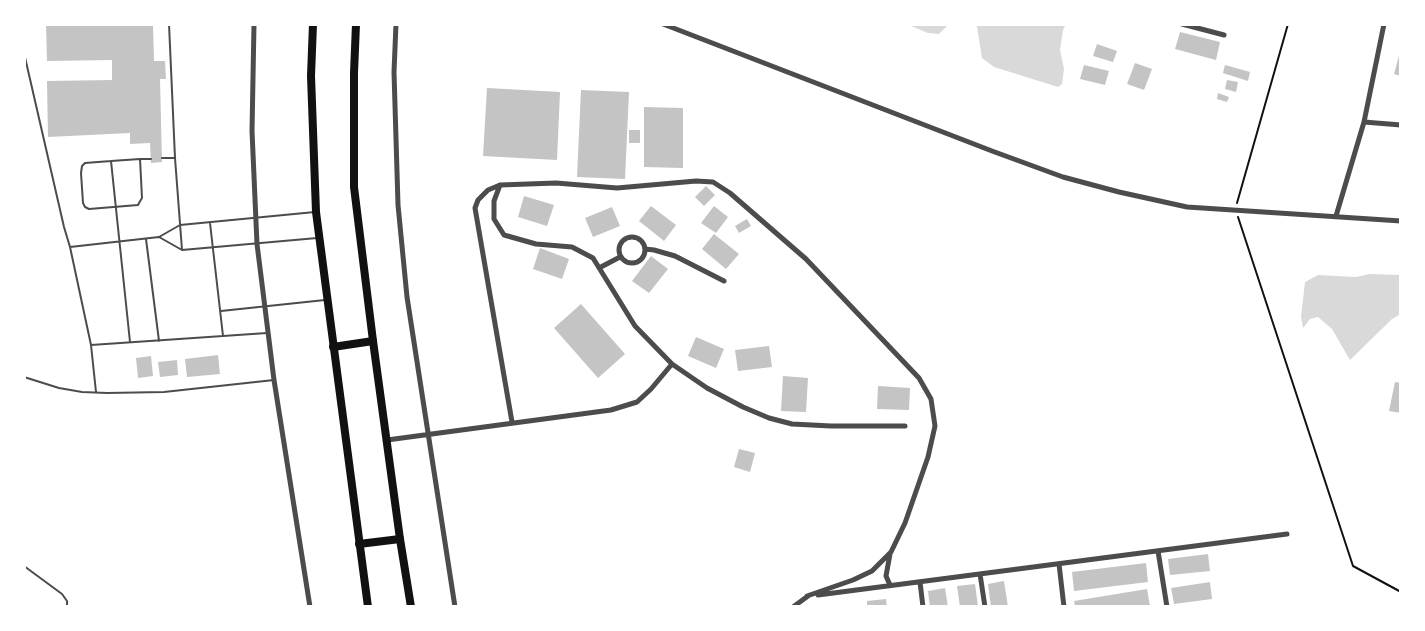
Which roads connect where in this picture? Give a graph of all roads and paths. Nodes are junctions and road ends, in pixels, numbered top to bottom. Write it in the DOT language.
graph roads {
  1 [pos="169,24"];
  2 [pos="254,24"];
  3 [pos="314,24"];
  4 [pos="356,24"];
  5 [pos="396,24"];
  6 [pos="663,24"];
  7 [pos="1182,24"];
  8 [pos="1288,24"];
  9 [pos="1384,24"];
  10 [pos="1224,35"];
  11 [pos="24,54"];
  12 [pos="1364,123"];
  13 [pos="1401,125"];
  14 [pos="162,158"];
  15 [pos="176,158"];
  16 [pos="140,159"];
  17 [pos="151,159"];
  18 [pos="111,160"];
  19 [pos="500,185"];
  20 [pos="115,207"];
  21 [pos="1235,209"];
  22 [pos="316,212"];
  23 [pos="1336,216"];
  24 [pos="255,219"];
  25 [pos="1401,221"];
  26 [pos="210,223"];
  27 [pos="180,225"];
  28 [pos="159,237"];
  29 [pos="146,238"];
  30 [pos="319,238"];
  31 [pos="120,240"];
  32 [pos="257,244"];
  33 [pos="70,247"];
  34 [pos="214,247"];
  35 [pos="645,249"];
  36 [pos="182,250"];
  37 [pos="620,257"];
  38 [pos="599,268"];
  39 [pos="724,281"];
  40 [pos="328,300"];
  41 [pos="264,306"];
  42 [pos="221,311"];
  43 [pos="267,333"];
  44 [pos="223,336"];
  45 [pos="159,341"];
  46 [pos="373,341"];
  47 [pos="130,342"];
  48 [pos="91,345"];
  49 [pos="333,347"];
  50 [pos="672,364"];
  51 [pos="24,377"];
  52 [pos="274,380"];
  53 [pos="96,392"];
  54 [pos="512,423"];
  55 [pos="905,426"];
  56 [pos="428,435"];
  57 [pos="387,440"];
  58 [pos="1287,534"];
  59 [pos="400,538"];
  60 [pos="359,544"];
  61 [pos="1158,551"];
  62 [pos="891,552"];
  63 [pos="1059,564"];
  64 [pos="24,566"];
  65 [pos="980,574"];
  66 [pos="920,582"];
  67 [pos="890,585"];
  68 [pos="1401,592"];
  69 [pos="807,596"];
  70 [pos="67,607"];
  71 [pos="310,607"];
  72 [pos="368,607"];
  73 [pos="411,607"];
  74 [pos="455,607"];
  75 [pos="793,607"];
  76 [pos="923,607"];
  77 [pos="985,607"];
  78 [pos="1064,607"];
  79 [pos="1167,607"];
  1 -- 15 [label="lane"];
  2 -- 24 [label="street"];
  3 -- 22 [label="main road"];
  4 -- 46 [label="main road"];
  5 -- 56 [label="street"];
  6 -- 21 [label="street"];
  7 -- 10 [label="street"];
  8 -- 21 [label="path"];
  9 -- 12 [label="street"];
  11 -- 33 [label="lane"];
  12 -- 13 [label="street"];
  12 -- 23 [label="street"];
  14 -- 15 [label="lane"];
  15 -- 27 [label="lane"];
  16 -- 17 [label="lane"];
  16 -- 18 [label="lane"];
  16 -- 20 [label="lane"];
  18 -- 20 [label="lane"];
  18 -- 20 [label="lane"];
  19 -- 38 [label="street"];
  19 -- 54 [label="street"];
  19 -- 62 [label="street"];
  20 -- 31 [label="lane"];
  21 -- 23 [label="street"];
  21 -- 68 [label="path"];
  22 -- 24 [label="lane"];
  22 -- 30 [label="main road"];
  23 -- 25 [label="street"];
  24 -- 26 [label="lane"];
  24 -- 32 [label="street"];
  26 -- 27 [label="lane"];
  26 -- 34 [label="lane"];
  27 -- 28 [label="lane"];
  27 -- 36 [label="lane"];
  28 -- 29 [label="lane"];
  28 -- 36 [label="lane"];
  29 -- 31 [label="lane"];
  29 -- 45 [label="lane"];
  30 -- 32 [label="lane"];
  30 -- 40 [label="main road"];
  31 -- 33 [label="lane"];
  31 -- 47 [label="lane"];
  32 -- 34 [label="lane"];
  32 -- 41 [label="street"];
  33 -- 48 [label="lane"];
  34 -- 36 [label="lane"];
  34 -- 42 [label="lane"];
  35 -- 37 [label="street"];
  35 -- 37 [label="street"];
  35 -- 39 [label="street"];
  37 -- 38 [label="street"];
  38 -- 50 [label="street"];
  40 -- 41 [label="lane"];
  40 -- 49 [label="main road"];
  41 -- 42 [label="lane"];
  41 -- 43 [label="street"];
  42 -- 44 [label="lane"];
  43 -- 44 [label="lane"];
  43 -- 52 [label="street"];
  44 -- 45 [label="lane"];
  45 -- 47 [label="lane"];
  46 -- 49 [label="main road"];
  46 -- 57 [label="main road"];
  47 -- 48 [label="lane"];
  48 -- 53 [label="lane"];
  49 -- 60 [label="main road"];
  50 -- 54 [label="street"];
  50 -- 55 [label="street"];
  51 -- 53 [label="lane"];
  52 -- 53 [label="lane"];
  52 -- 71 [label="street"];
  54 -- 56 [label="street"];
  56 -- 57 [label="street"];
  56 -- 74 [label="street"];
  57 -- 59 [label="main road"];
  58 -- 61 [label="street"];
  59 -- 60 [label="main road"];
  59 -- 73 [label="main road"];
  60 -- 72 [label="main road"];
  61 -- 63 [label="street"];
  61 -- 79 [label="street"];
  62 -- 67 [label="street"];
  62 -- 69 [label="street"];
  63 -- 65 [label="street"];
  63 -- 78 [label="street"];
  64 -- 70 [label="lane"];
  65 -- 66 [label="street"];
  65 -- 77 [label="street"];
  66 -- 67 [label="street"];
  66 -- 76 [label="street"];
  67 -- 69 [label="street"];
  69 -- 75 [label="street"];
}
